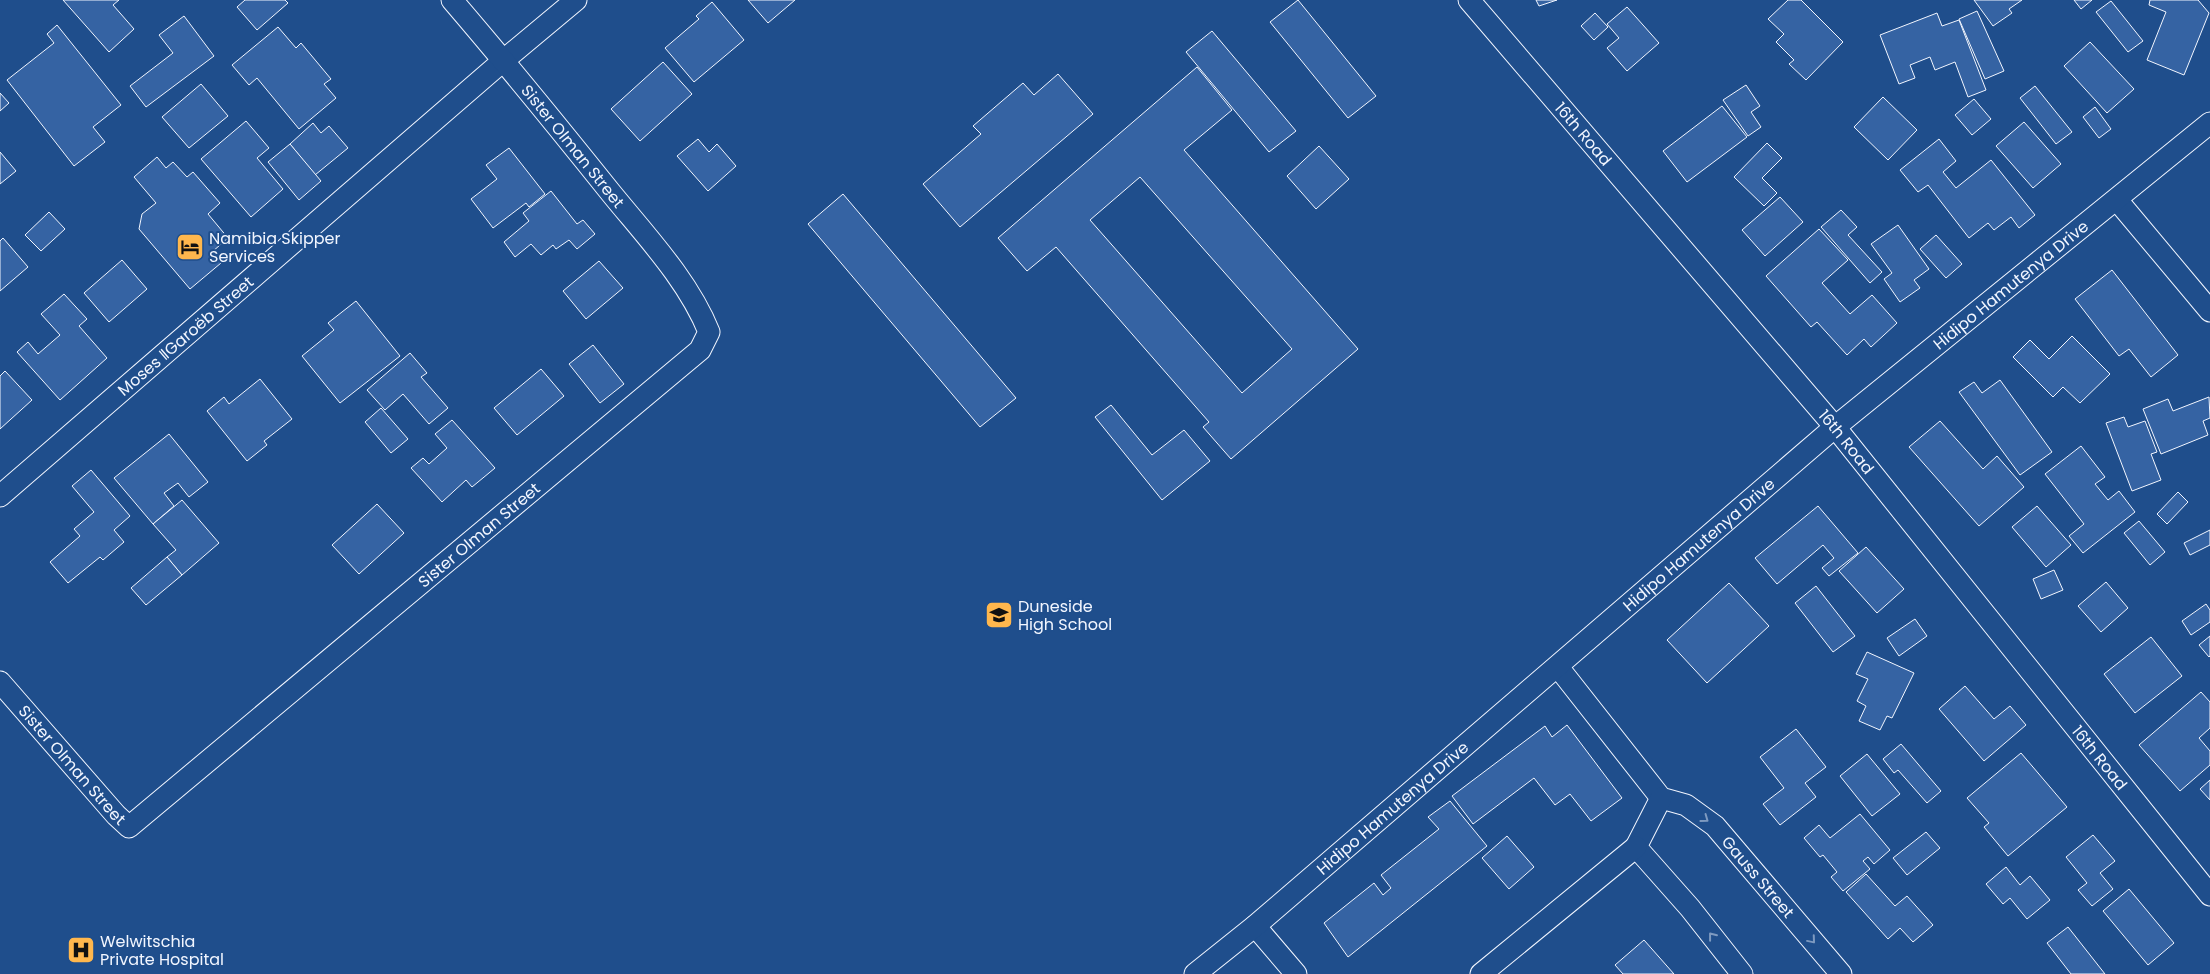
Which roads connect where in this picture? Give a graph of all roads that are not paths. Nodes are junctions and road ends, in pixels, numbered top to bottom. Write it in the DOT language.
graph roads {
  1 [pos="452,0"];
  2 [pos="576,0"];
  3 [pos="1469,0"];
  4 [pos="504,60"];
  5 [pos="2210,123"];
  6 [pos="2117,200"];
  7 [pos="2210,311"];
  8 [pos="1835,428"];
  9 [pos="0,496"];
  10 [pos="1558,667"];
  11 [pos="0,682"];
  12 [pos="1661,798"];
  13 [pos="1636,847"];
  14 [pos="2210,895"];
  15 [pos="1255,926"];
  16 [pos="1195,974"];
  17 [pos="1296,974"];
  18 [pos="1481,974"];
  19 [pos="1742,974"];
  20 [pos="1841,974"];
  1 -- 4 [label="street"];
  2 -- 4 [label="street, Moses ǁGaroëb Street"];
  3 -- 8 [label="street, 16th Road"];
  4 -- 9 [label="street, Moses ǁGaroëb Street"];
  4 -- 11 [label="street, Sister Olman Street"];
  5 -- 6 [label="street, Hidipo Hamutenya Drive"];
  6 -- 7 [label="street"];
  6 -- 8 [label="street, Hidipo Hamutenya Drive"];
  8 -- 10 [label="street, Hidipo Hamutenya Drive"];
  8 -- 14 [label="street, 16th Road"];
  10 -- 12 [label="street"];
  10 -- 15 [label="street, Hidipo Hamutenya Drive"];
  12 -- 13 [label="street"];
  12 -- 20 [label="street, Gauss Street, one-way"];
  13 -- 18 [label="street"];
  19 -- 13 [label="street, one-way"];
  15 -- 16 [label="street, Hidipo Hamutenya Drive"];
  15 -- 17 [label="street"];
}
